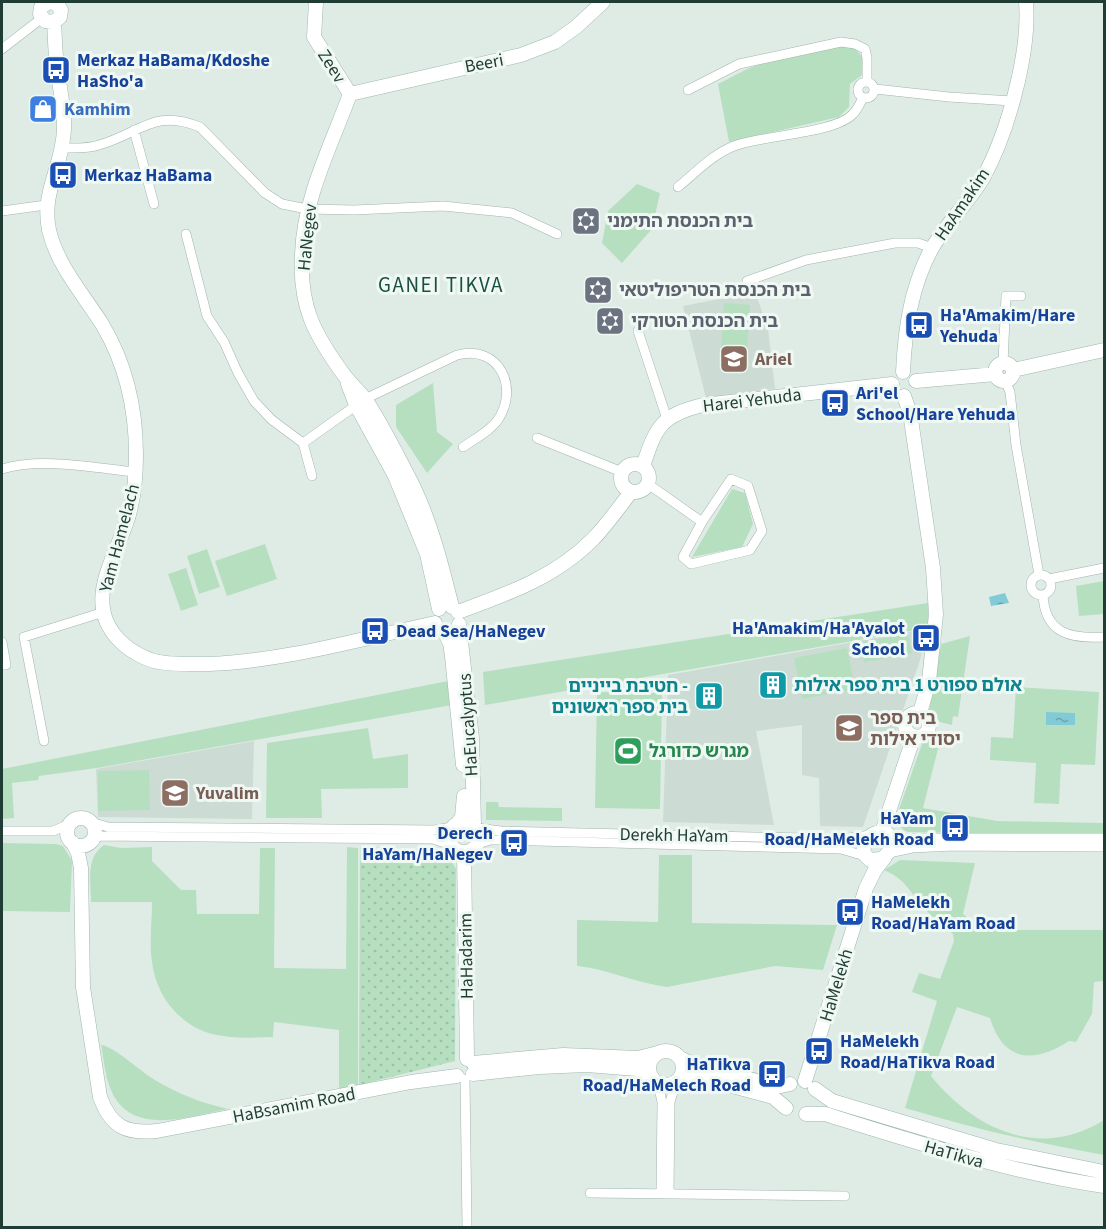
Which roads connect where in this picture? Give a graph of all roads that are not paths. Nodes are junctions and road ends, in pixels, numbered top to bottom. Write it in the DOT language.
graph roads {
  1 [pos="53,2"];
  2 [pos="316,2"];
  3 [pos="603,2"];
  4 [pos="1026,2"];
  5 [pos="48,20"];
  6 [pos="2,49"];
  7 [pos="867,82"];
  8 [pos="875,89"];
  9 [pos="688,90"];
  10 [pos="350,94"];
  11 [pos="863,98"];
  12 [pos="1012,101"];
  13 [pos="134,130"];
  14 [pos="62,148"];
  15 [pos="678,187"];
  16 [pos="154,204"];
  17 [pos="46,205"];
  18 [pos="307,208"];
  19 [pos="2,211"];
  20 [pos="186,234"];
  21 [pos="557,234"];
  22 [pos="932,248"];
  23 [pos="747,280"];
  24 [pos="1021,297"];
  25 [pos="638,331"];
  26 [pos="1104,350"];
  27 [pos="903,372"];
  28 [pos="1004,372"];
  29 [pos="916,381"];
  30 [pos="892,384"];
  31 [pos="904,396"];
  32 [pos="360,402"];
  33 [pos="667,419"];
  34 [pos="537,438"];
  35 [pos="303,443"];
  36 [pos="462,447"];
  37 [pos="643,466"];
  38 [pos="2,469"];
  39 [pos="136,472"];
  40 [pos="622,472"];
  41 [pos="312,476"];
  42 [pos="648,484"];
  43 [pos="631,492"];
  44 [pos="702,522"];
  45 [pos="1104,568"];
  46 [pos="1040,575"];
  47 [pos="1049,579"];
  48 [pos="1043,595"];
  49 [pos="104,612"];
  50 [pos="448,618"];
  51 [pos="1104,637"];
  52 [pos="2,642"];
  53 [pos="4,665"];
  54 [pos="44,741"];
  55 [pos="91,822"];
  56 [pos="70,824"];
  57 [pos="455,826"];
  58 [pos="475,827"];
  59 [pos="2,831"];
  60 [pos="53,831"];
  61 [pos="881,834"];
  62 [pos="1104,838"];
  63 [pos="71,841"];
  64 [pos="91,841"];
  65 [pos="478,844"];
  66 [pos="451,845"];
  67 [pos="1104,848"];
  68 [pos="464,853"];
  69 [pos="887,855"];
  70 [pos="866,857"];
  71 [pos="81,868"];
  72 [pos="866,888"];
  73 [pos="658,1053"];
  74 [pos="680,1058"];
  75 [pos="465,1070"];
  76 [pos="655,1081"];
  77 [pos="677,1081"];
  78 [pos="790,1084"];
  79 [pos="810,1085"];
  80 [pos="786,1108"];
  81 [pos="806,1114"];
  82 [pos="1104,1172"];
  83 [pos="1104,1185"];
  84 [pos="590,1193"];
  85 [pos="665,1194"];
  86 [pos="844,1196"];
  87 [pos="467,1227"];
  1 -- 5 [label="street"];
  2 -- 10 [label="street, Zeev"];
  3 -- 10 [label="street, Beeri"];
  4 -- 12 [label="street, HaAmakim"];
  5 -- 6 [label="street"];
  5 -- 14 [label="street, Yam Hamelach"];
  7 -- 8 [label="street"];
  7 -- 9 [label="street"];
  7 -- 11 [label="street"];
  8 -- 11 [label="street"];
  8 -- 12 [label="street"];
  10 -- 18 [label="street, HaNegev"];
  11 -- 15 [label="street"];
  12 -- 22 [label="street, HaAmakim"];
  13 -- 14 [label="street"];
  13 -- 16 [label="street"];
  13 -- 18 [label="street"];
  14 -- 17 [label="street, Yam Hamelach"];
  17 -- 19 [label="street"];
  17 -- 39 [label="street, Yam Hamelach"];
  18 -- 21 [label="street"];
  18 -- 32 [label="street, HaNegev"];
  20 -- 35 [label="street"];
  22 -- 23 [label="street"];
  22 -- 27 [label="street, HaAmakim"];
  24 -- 28 [label="street"];
  25 -- 33 [label="street"];
  26 -- 28 [label="street"];
  27 -- 29 [label="street"];
  27 -- 30 [label="street"];
  28 -- 29 [label="street"];
  28 -- 46 [label="street"];
  29 -- 31 [label="street"];
  30 -- 31 [label="street"];
  30 -- 33 [label="street, Harei Yehuda"];
  31 -- 61 [label="street"];
  32 -- 35 [label="street"];
  32 -- 36 [label="street"];
  32 -- 50 [label="street, HaNegev"];
  33 -- 37 [label="street"];
  34 -- 40 [label="street"];
  35 -- 41 [label="street"];
  37 -- 40 [label="street"];
  37 -- 42 [label="street"];
  38 -- 39 [label="street"];
  39 -- 49 [label="street, Yam Hamelach"];
  40 -- 43 [label="street"];
  42 -- 43 [label="street"];
  42 -- 44 [label="street"];
  43 -- 50 [label="street"];
  44 -- 44 [label="street"];
  45 -- 47 [label="street"];
  46 -- 47 [label="street"];
  46 -- 48 [label="street"];
  47 -- 48 [label="street"];
  48 -- 51 [label="street"];
  49 -- 50 [label="street, Yam Hamelach"];
  49 -- 54 [label="street"];
  50 -- 57 [label="street, HaEucalyptus"];
  50 -- 58 [label="street, HaEucalyptus"];
  52 -- 53 [label="street"];
  55 -- 56 [label="street"];
  55 -- 57 [label="street"];
  55 -- 64 [label="street"];
  56 -- 60 [label="street"];
  56 -- 63 [label="street"];
  57 -- 58 [label="street"];
  57 -- 66 [label="street"];
  58 -- 61 [label="street, Derekh HaYam"];
  58 -- 65 [label="street"];
  59 -- 60 [label="street"];
  60 -- 63 [label="street"];
  61 -- 62 [label="street, Derekh HaYam"];
  61 -- 69 [label="street"];
  61 -- 70 [label="street"];
  63 -- 64 [label="street"];
  63 -- 71 [label="street, HaBsamim Road"];
  64 -- 66 [label="street"];
  64 -- 71 [label="street, HaBsamim Road"];
  65 -- 68 [label="street"];
  65 -- 70 [label="street, Derekh HaYam"];
  66 -- 68 [label="street"];
  67 -- 69 [label="street"];
  68 -- 75 [label="street, HaHadarim"];
  69 -- 70 [label="street"];
  69 -- 72 [label="street, HaMelekh"];
  70 -- 72 [label="street, HaMelekh"];
  71 -- 75 [label="street, HaBsamim Road"];
  72 -- 79 [label="street, HaMelekh"];
  73 -- 74 [label="street"];
  73 -- 75 [label="street"];
  73 -- 76 [label="street"];
  74 -- 77 [label="street"];
  74 -- 78 [label="street"];
  75 -- 76 [label="street"];
  75 -- 87 [label="street"];
  76 -- 77 [label="street"];
  76 -- 85 [label="street"];
  77 -- 80 [label="street"];
  77 -- 85 [label="street"];
  78 -- 79 [label="street"];
  78 -- 80 [label="street"];
  79 -- 81 [label="street"];
  79 -- 82 [label="street, HaTikva"];
  80 -- 81 [label="street"];
  81 -- 83 [label="street, HaTikva"];
  84 -- 85 [label="street"];
  85 -- 86 [label="street"];
}
